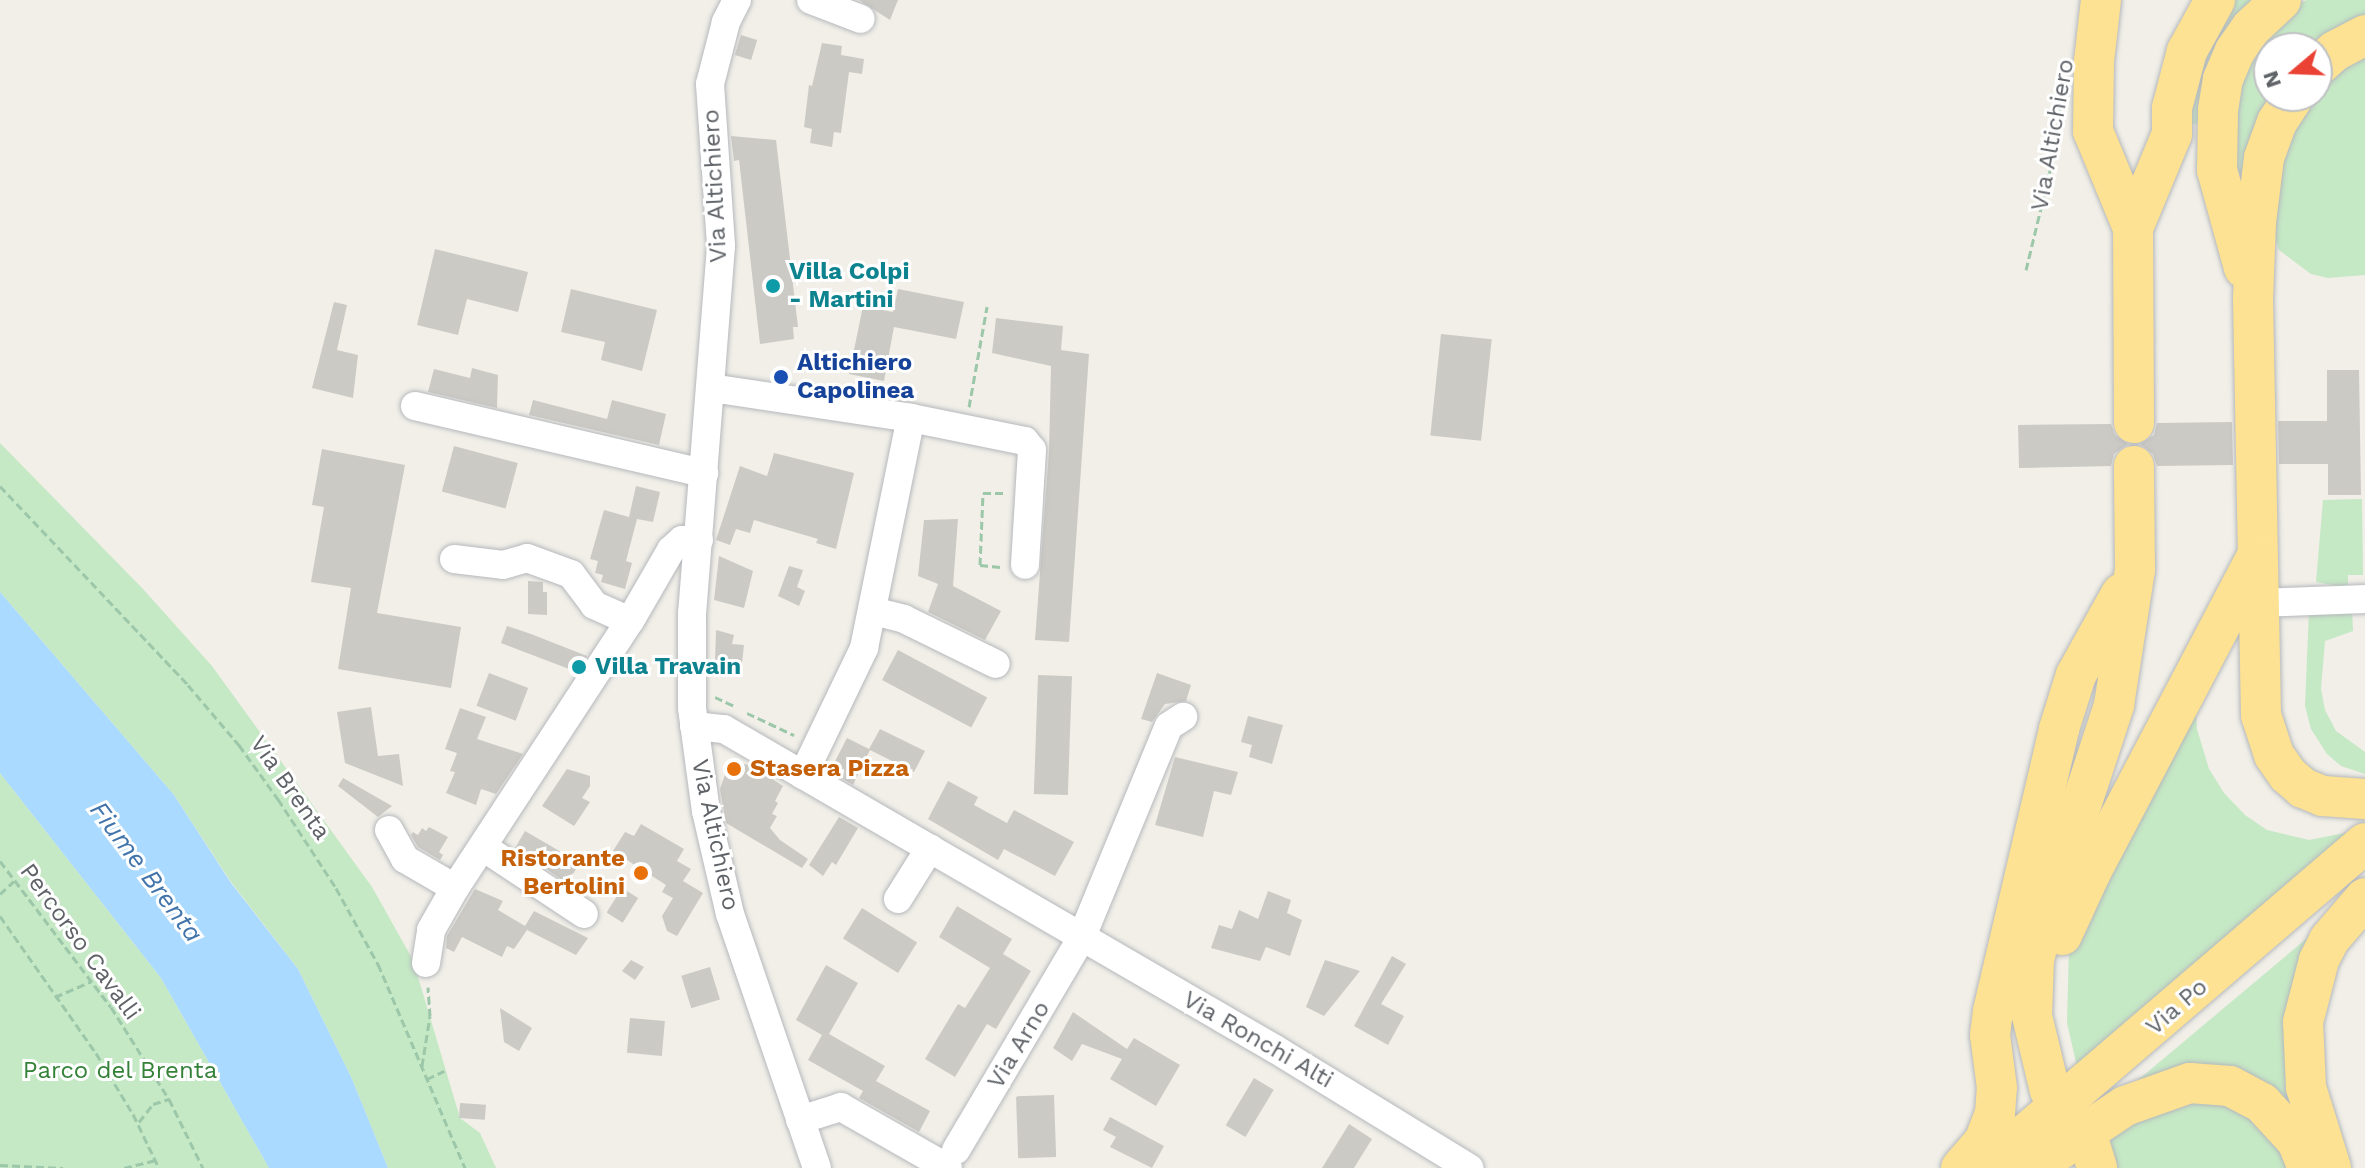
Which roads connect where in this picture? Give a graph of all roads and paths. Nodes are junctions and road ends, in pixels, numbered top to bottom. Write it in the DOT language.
graph roads {
  1 [pos="737,0"];
  2 [pos="811,0"];
  3 [pos="2101,0"];
  4 [pos="2215,0"];
  5 [pos="2281,0"];
  6 [pos="861,19"];
  7 [pos="2365,35"];
  8 [pos="2333,53"];
  9 [pos="2062,90"];
  10 [pos="2284,112"];
  11 [pos="2133,228"];
  12 [pos="2026,270"];
  13 [pos="2253,299"];
  14 [pos="987,307"];
  15 [pos="711,388"];
  16 [pos="415,406"];
  17 [pos="968,415"];
  18 [pos="911,418"];
  19 [pos="2134,423"];
  20 [pos="2134,466"];
  21 [pos="704,473"];
  22 [pos="1007,482"];
  23 [pos="0,486"];
  24 [pos="699,540"];
  25 [pos="2259,553"];
  26 [pos="454,559"];
  27 [pos="1017,566"];
  28 [pos="2135,570"];
  29 [pos="2365,599"];
  30 [pos="2259,603"];
  31 [pos="873,611"];
  32 [pos="630,621"];
  33 [pos="996,664"];
  34 [pos="711,695"];
  35 [pos="1183,717"];
  36 [pos="694,726"];
  37 [pos="798,733"];
  38 [pos="803,775"];
  39 [pos="2365,799"];
  40 [pos="389,830"];
  41 [pos="2365,843"];
  42 [pos="483,847"];
  43 [pos="930,848"];
  44 [pos="0,861"];
  45 [pos="2365,873"];
  46 [pos="14,881"];
  47 [pos="455,888"];
  48 [pos="0,894"];
  49 [pos="2365,898"];
  50 [pos="898,899"];
  51 [pos="584,914"];
  52 [pos="0,916"];
  53 [pos="1081,939"];
  54 [pos="426,963"];
  55 [pos="92,981"];
  56 [pos="55,997"];
  57 [pos="422,1066"];
  58 [pos="444,1071"];
  59 [pos="427,1079"];
  60 [pos="169,1099"];
  61 [pos="800,1120"];
  62 [pos="138,1123"];
  63 [pos="1426,1156"];
  64 [pos="952,1159"];
  65 [pos="156,1160"];
  66 [pos="2072,1162"];
  67 [pos="0,1165"];
  68 [pos="63,1168"];
  69 [pos="124,1168"];
  70 [pos="159,1168"];
  71 [pos="203,1168"];
  72 [pos="465,1168"];
  73 [pos="817,1168"];
  74 [pos="1469,1168"];
  75 [pos="1961,1168"];
  76 [pos="1986,1168"];
  77 [pos="2023,1168"];
  78 [pos="2308,1168"];
  79 [pos="2331,1168"];
  1 -- 15 [label="street, Via Altichiero"];
  2 -- 6 [label="street"];
  3 -- 11 [label="highway"];
  4 -- 11 [label="highway"];
  5 -- 13 [label="highway"];
  7 -- 8 [label="highway"];
  9 -- 12 [label="path, Via Altichiero"];
  10 -- 13 [label="highway"];
  11 -- 19 [label="highway"];
  13 -- 25 [label="highway"];
  14 -- 17 [label="path"];
  15 -- 18 [label="street"];
  15 -- 21 [label="street, Via Altichiero"];
  16 -- 21 [label="street"];
  18 -- 27 [label="street"];
  18 -- 31 [label="street"];
  20 -- 28 [label="highway"];
  21 -- 24 [label="street, Via Altichiero"];
  22 -- 27 [label="path"];
  23 -- 57 [label="path, Via Brenta"];
  24 -- 32 [label="street"];
  24 -- 36 [label="street, Via Altichiero"];
  25 -- 28 [label="highway"];
  25 -- 30 [label="highway"];
  26 -- 32 [label="street"];
  28 -- 75 [label="highway"];
  29 -- 30 [label="street"];
  30 -- 39 [label="highway"];
  31 -- 33 [label="street"];
  31 -- 38 [label="street"];
  32 -- 42 [label="street"];
  34 -- 37 [label="path"];
  35 -- 53 [label="street"];
  36 -- 38 [label="street, Via Ronchi Alti"];
  36 -- 61 [label="street, Via Altichiero"];
  38 -- 43 [label="street, Via Ronchi Alti"];
  40 -- 47 [label="street"];
  41 -- 76 [label="highway, Via Po"];
  42 -- 47 [label="street"];
  42 -- 51 [label="street"];
  43 -- 50 [label="street"];
  43 -- 53 [label="street, Via Ronchi Alti"];
  44 -- 46 [label="path, Percorso Cavalli"];
  45 -- 77 [label="highway, Via Po"];
  46 -- 48 [label="path"];
  46 -- 55 [label="path, Percorso Cavalli"];
  47 -- 54 [label="street"];
  49 -- 79 [label="highway"];
  52 -- 56 [label="path"];
  53 -- 63 [label="street, Via Ronchi Alti"];
  53 -- 64 [label="street, Via Arno"];
  54 -- 57 [label="path"];
  55 -- 56 [label="path"];
  55 -- 60 [label="path, Percorso Cavalli"];
  56 -- 62 [label="path"];
  57 -- 59 [label="path, Via Brenta"];
  58 -- 59 [label="path"];
  59 -- 72 [label="path, Via Brenta"];
  60 -- 62 [label="path"];
  60 -- 71 [label="path, Percorso Cavalli"];
  61 -- 64 [label="street"];
  61 -- 73 [label="street, Via Altichiero"];
  62 -- 65 [label="path"];
  63 -- 74 [label="street, Via Ronchi Alti"];
  65 -- 69 [label="path"];
  65 -- 70 [label="path"];
  66 -- 78 [label="highway"];
  67 -- 68 [label="path"];
}
